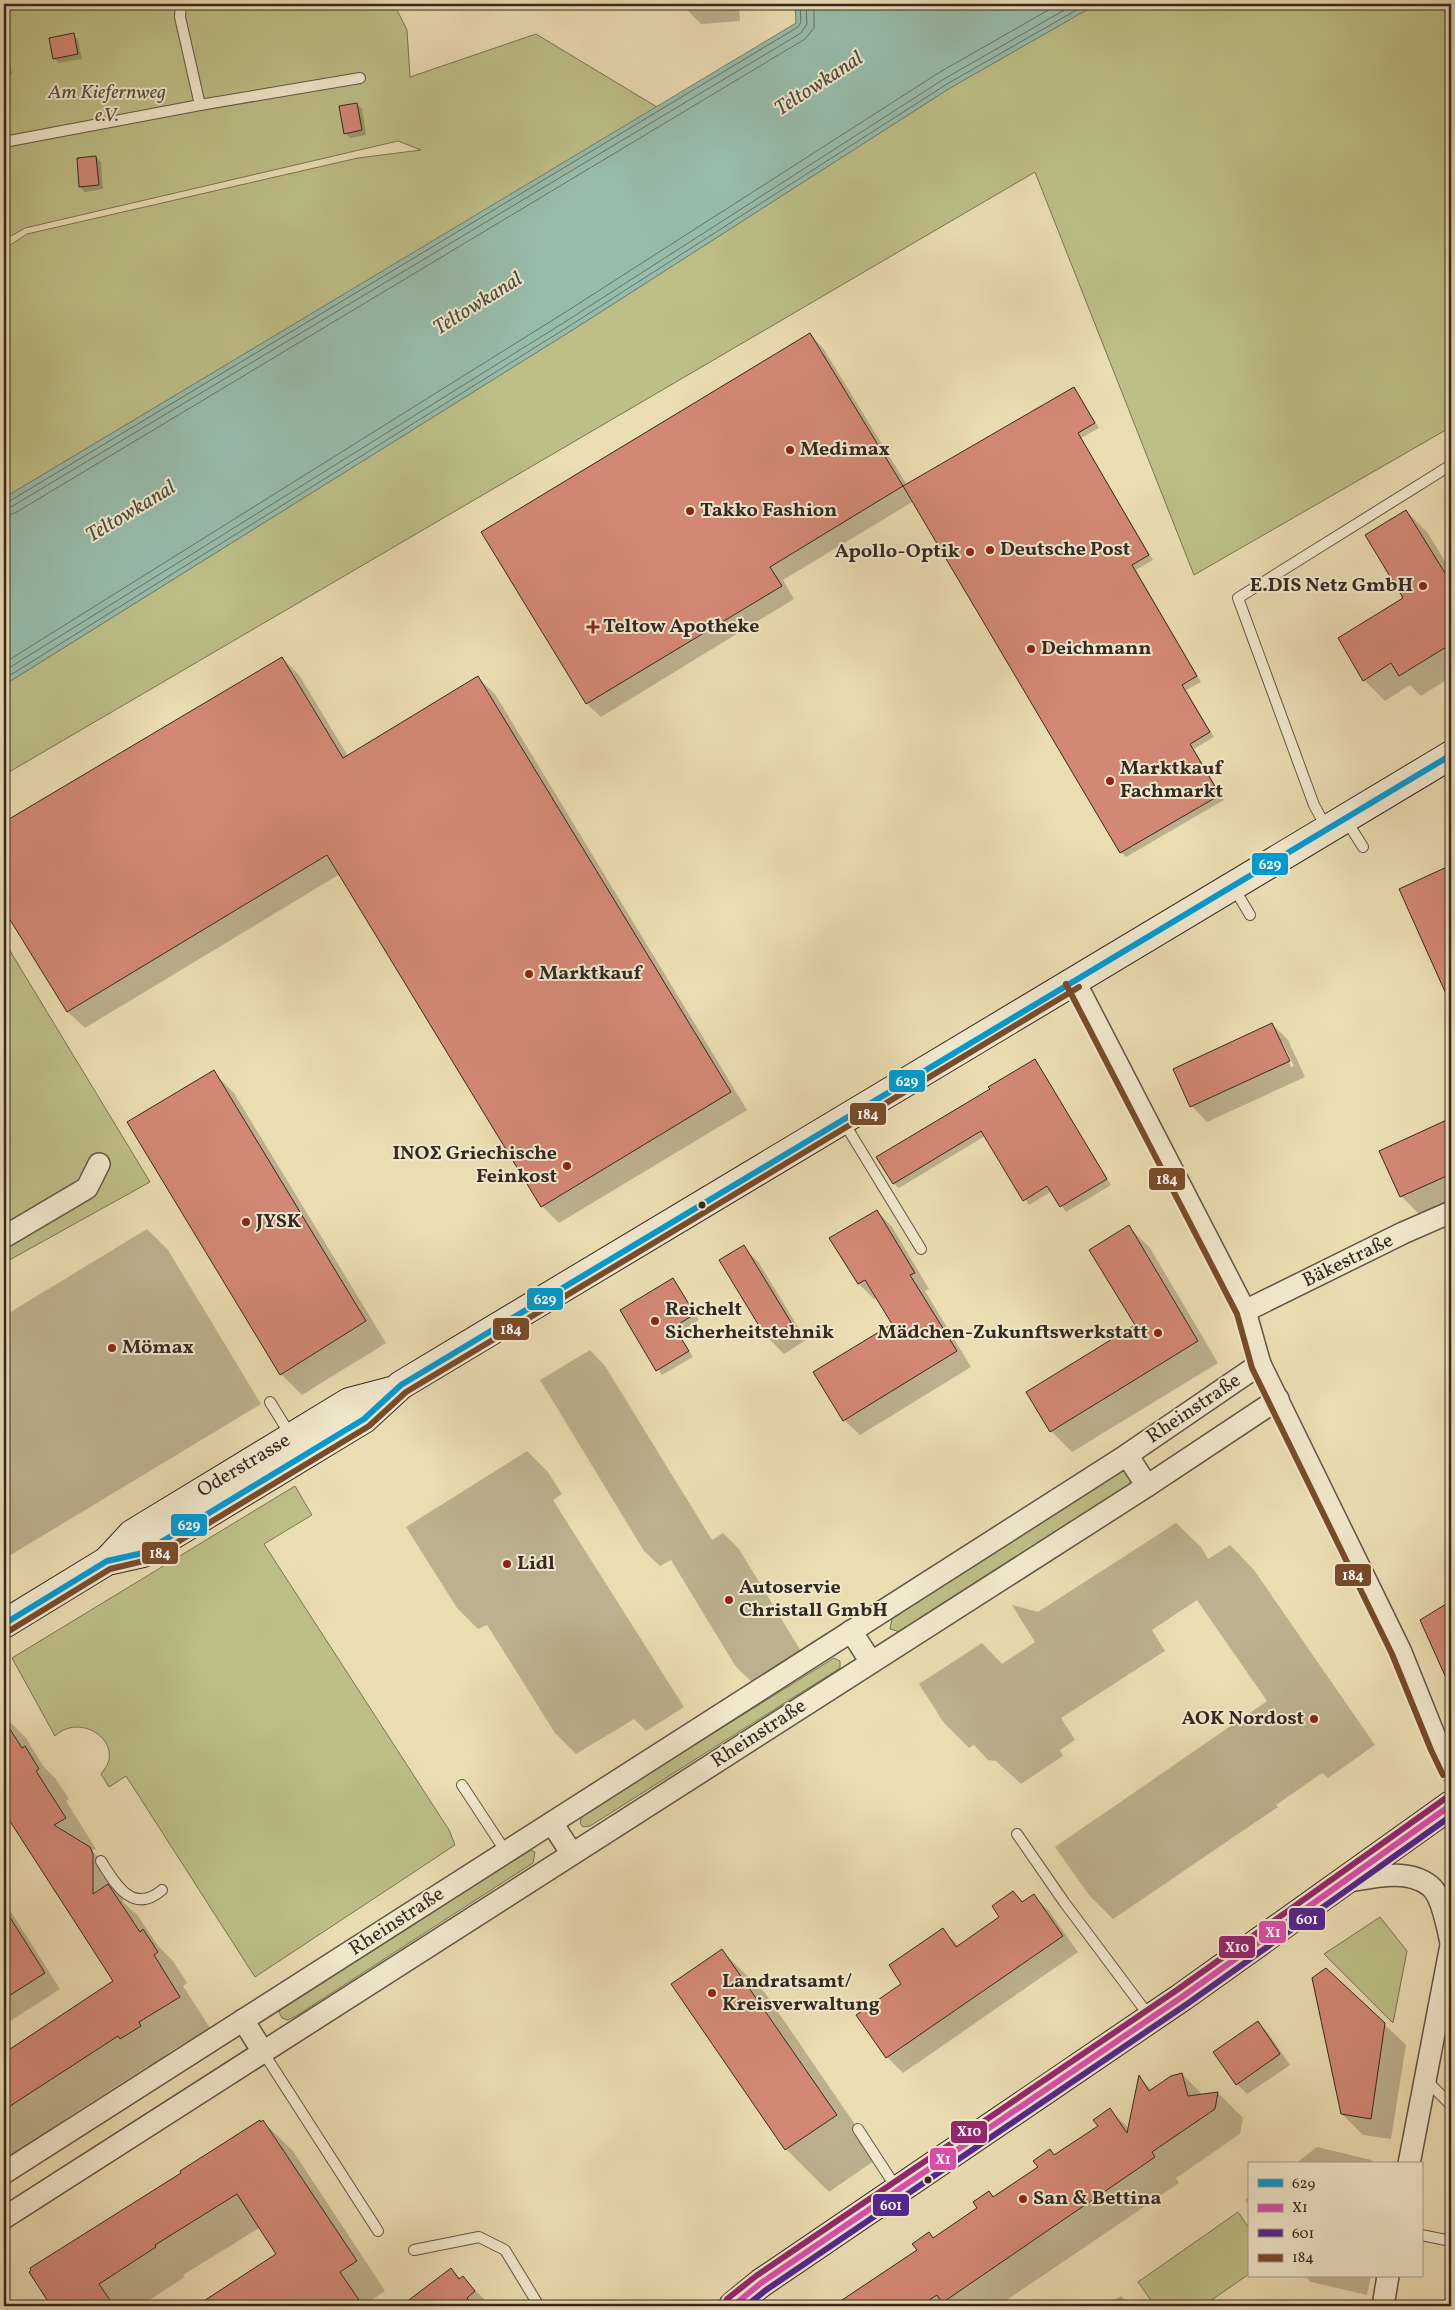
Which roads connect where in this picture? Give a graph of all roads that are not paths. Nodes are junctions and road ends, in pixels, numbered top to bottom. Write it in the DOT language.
graph roads {
  1 [pos="181,4"];
  2 [pos="360,78"];
  3 [pos="200,105"];
  4 [pos="4,142"];
  5 [pos="1451,466"];
  6 [pos="1451,755"];
  7 [pos="1337,824"];
  8 [pos="1363,847"];
  9 [pos="1234,887"];
  10 [pos="1250,915"];
  11 [pos="1074,980"];
  12 [pos="841,1118"];
  13 [pos="99,1164"];
  14 [pos="1451,1212"];
  15 [pos="4,1237"];
  16 [pos="921,1248"];
  17 [pos="1245,1311"];
  18 [pos="1260,1364"];
  19 [pos="1278,1399"];
  20 [pos="270,1402"];
  21 [pos="303,1454"];
  22 [pos="1127,1455"];
  23 [pos="1147,1486"];
  24 [pos="4,1624"];
  25 [pos="851,1631"];
  26 [pos="871,1662"];
  27 [pos="1451,1771"];
  28 [pos="462,1785"];
  29 [pos="1451,1804"];
  30 [pos="552,1823"];
  31 [pos="1017,1834"];
  32 [pos="506,1852"];
  33 [pos="572,1854"];
  34 [pos="101,1861"];
  35 [pos="1343,1882"];
  36 [pos="162,1890"];
  37 [pos="1451,1944"];
  38 [pos="1447,1984"];
  39 [pos="1151,2018"];
  40 [pos="243,2020"];
  41 [pos="263,2052"];
  42 [pos="1424,2078"];
  43 [pos="1451,2104"];
  44 [pos="858,2129"];
  45 [pos="1408,2162"];
  46 [pos="4,2173"];
  47 [pos="898,2192"];
  48 [pos="4,2218"];
  49 [pos="378,2231"];
  50 [pos="1422,2235"];
  51 [pos="1451,2241"];
  52 [pos="414,2250"];
  53 [pos="1388,2278"];
  54 [pos="740,2304"];
  55 [pos="539,2306"];
  56 [pos="1383,2306"];
  1 -- 3 [label="lane"];
  2 -- 3 [label="lane"];
  3 -- 4 [label="lane"];
  5 -- 7 [label="lane"];
  6 -- 7 [label="main road, Oderstrasse"];
  7 -- 8 [label="lane"];
  7 -- 9 [label="main road, Oderstrasse"];
  9 -- 10 [label="lane"];
  9 -- 11 [label="main road, Oderstrasse"];
  11 -- 12 [label="main road, Oderstrasse"];
  11 -- 17 [label="street"];
  12 -- 16 [label="lane"];
  12 -- 21 [label="main road, Oderstrasse"];
  13 -- 15 [label="street"];
  14 -- 17 [label="street, Bäkestraße"];
  17 -- 18 [label="street"];
  18 -- 19 [label="street"];
  18 -- 22 [label="street, Rheinstraße"];
  19 -- 23 [label="street, Rheinstraße"];
  19 -- 27 [label="street"];
  20 -- 21 [label="lane"];
  21 -- 24 [label="main road, Oderstrasse"];
  22 -- 23 [label="street, Rheinstraße"];
  22 -- 25 [label="street, Rheinstraße"];
  23 -- 26 [label="street, Rheinstraße"];
  25 -- 26 [label="street"];
  25 -- 30 [label="street, Rheinstraße"];
  26 -- 33 [label="street, Rheinstraße"];
  28 -- 32 [label="lane"];
  29 -- 35 [label="main road"];
  30 -- 32 [label="street, Rheinstraße"];
  30 -- 33 [label="street"];
  31 -- 39 [label="lane"];
  32 -- 40 [label="street, Rheinstraße"];
  33 -- 41 [label="street, Rheinstraße"];
  34 -- 36 [label="lane"];
  35 -- 37 [label="street"];
  35 -- 39 [label="main road"];
  37 -- 38 [label="street"];
  38 -- 42 [label="street"];
  39 -- 47 [label="main road"];
  40 -- 41 [label="street"];
  40 -- 46 [label="street, Rheinstraße"];
  41 -- 48 [label="street, Rheinstraße"];
  41 -- 49 [label="lane"];
  42 -- 43 [label="lane"];
  42 -- 45 [label="street"];
  44 -- 47 [label="lane"];
  47 -- 54 [label="main road"];
  50 -- 51 [label="lane"];
  52 -- 55 [label="lane"];
  53 -- 56 [label="street"];
}
